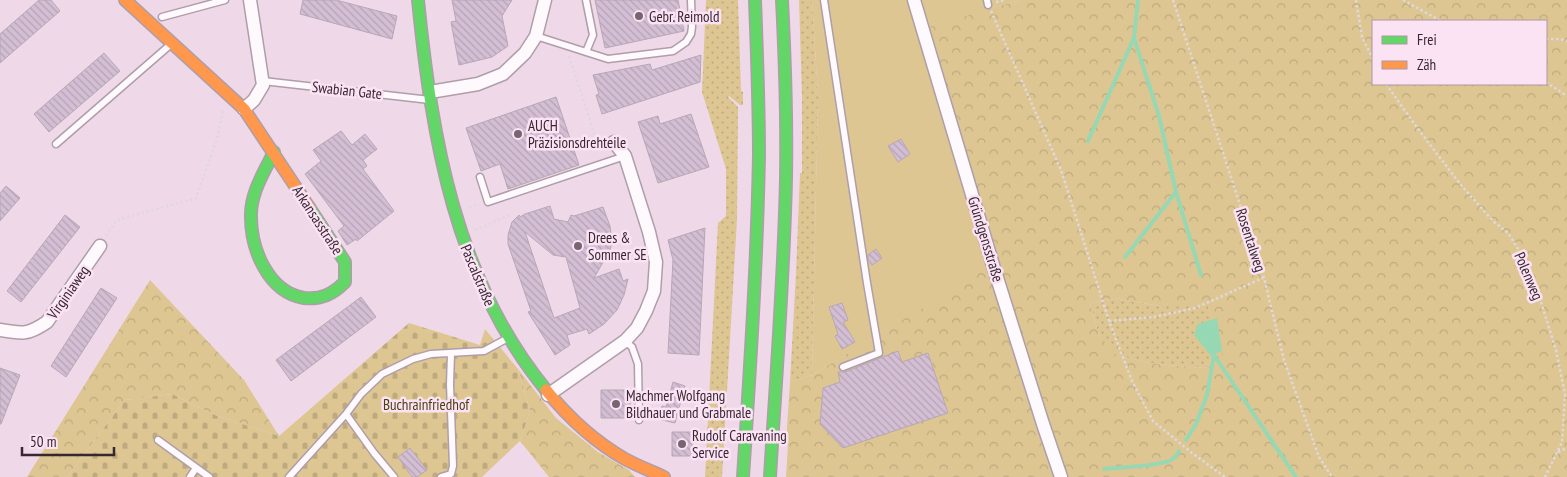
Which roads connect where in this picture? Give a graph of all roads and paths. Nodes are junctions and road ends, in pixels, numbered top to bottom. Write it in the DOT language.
graph roads {
  1 [pos="125,0"];
  2 [pos="225,0"];
  3 [pos="250,0"];
  4 [pos="418,0"];
  5 [pos="545,0"];
  6 [pos="586,0"];
  7 [pos="691,0"];
  8 [pos="755,0"];
  9 [pos="782,0"];
  10 [pos="824,0"];
  11 [pos="914,0"];
  12 [pos="1174,0"];
  13 [pos="1356,0"];
  14 [pos="1403,0"];
  15 [pos="988,2"];
  16 [pos="162,16"];
  17 [pos="1439,20"];
  18 [pos="536,36"];
  19 [pos="1547,38"];
  20 [pos="1567,41"];
  21 [pos="172,43"];
  22 [pos="567,45"];
  23 [pos="586,52"];
  24 [pos="1372,57"];
  25 [pos="263,81"];
  26 [pos="1547,83"];
  27 [pos="1387,85"];
  28 [pos="225,90"];
  29 [pos="431,96"];
  30 [pos="1567,96"];
  31 [pos="244,109"];
  32 [pos="597,142"];
  33 [pos="614,142"];
  34 [pos="56,144"];
  35 [pos="274,152"];
  36 [pos="625,156"];
  37 [pos="480,177"];
  38 [pos="512,214"];
  39 [pos="461,235"];
  40 [pos="100,246"];
  41 [pos="1264,278"];
  42 [pos="1109,321"];
  43 [pos="0,330"];
  44 [pos="509,338"];
  45 [pos="625,341"];
  46 [pos="451,354"];
  47 [pos="843,367"];
  48 [pos="548,395"];
  49 [pos="346,414"];
  50 [pos="639,420"];
  51 [pos="158,440"];
  52 [pos="1567,448"];
  53 [pos="1556,452"];
  54 [pos="196,468"];
  55 [pos="659,476"];
  56 [pos="190,477"];
  57 [pos="209,477"];
  58 [pos="289,477"];
  59 [pos="394,477"];
  60 [pos="441,477"];
  61 [pos="743,477"];
  62 [pos="770,477"];
  63 [pos="1061,477"];
  64 [pos="1225,477"];
  65 [pos="1332,477"];
  66 [pos="1546,477"];
  1 -- 21 [label="main road, Arkansasstraße"];
  2 -- 16 [label="lane"];
  3 -- 25 [label="street"];
  4 -- 29 [label="main road, Pascalstraße"];
  5 -- 18 [label="street"];
  6 -- 23 [label="lane"];
  7 -- 23 [label="lane"];
  8 -- 61 [label="main road"];
  9 -- 62 [label="main road"];
  10 -- 47 [label="lane"];
  11 -- 63 [label="street, Gründgensstraße"];
  12 -- 41 [label="path, Rosentalweg"];
  13 -- 24 [label="path"];
  14 -- 17 [label="path"];
  15 -- 42 [label="path"];
  18 -- 22 [label="lane"];
  18 -- 29 [label="street"];
  19 -- 20 [label="path"];
  21 -- 28 [label="main road, Arkansasstraße"];
  21 -- 34 [label="lane"];
  22 -- 23 [label="lane"];
  22 -- 32 [label="path"];
  25 -- 29 [label="lane, Swabian Gate"];
  25 -- 31 [label="street"];
  26 -- 30 [label="path"];
  27 -- 53 [label="path, Polenweg"];
  28 -- 31 [label="main road, Arkansasstraße"];
  28 -- 40 [label="path"];
  29 -- 39 [label="main road, Pascalstraße"];
  31 -- 35 [label="main road, Arkansasstraße"];
  33 -- 36 [label="street"];
  35 -- 35 [label="main road, Arkansasstraße"];
  36 -- 37 [label="lane"];
  36 -- 45 [label="street"];
  38 -- 39 [label="path"];
  39 -- 44 [label="main road, Pascalstraße"];
  40 -- 43 [label="street, Virginiaweg"];
  41 -- 42 [label="path"];
  41 -- 65 [label="path, Rosentalweg"];
  42 -- 64 [label="path"];
  44 -- 46 [label="lane"];
  44 -- 48 [label="main road, Pascalstraße"];
  45 -- 48 [label="street"];
  45 -- 50 [label="lane"];
  46 -- 49 [label="lane"];
  46 -- 60 [label="lane"];
  48 -- 55 [label="main road, Pascalstraße"];
  49 -- 58 [label="lane"];
  49 -- 59 [label="lane"];
  51 -- 54 [label="lane"];
  52 -- 53 [label="path"];
  53 -- 66 [label="path, Polenweg"];
  54 -- 56 [label="lane"];
  54 -- 57 [label="lane"];
}
